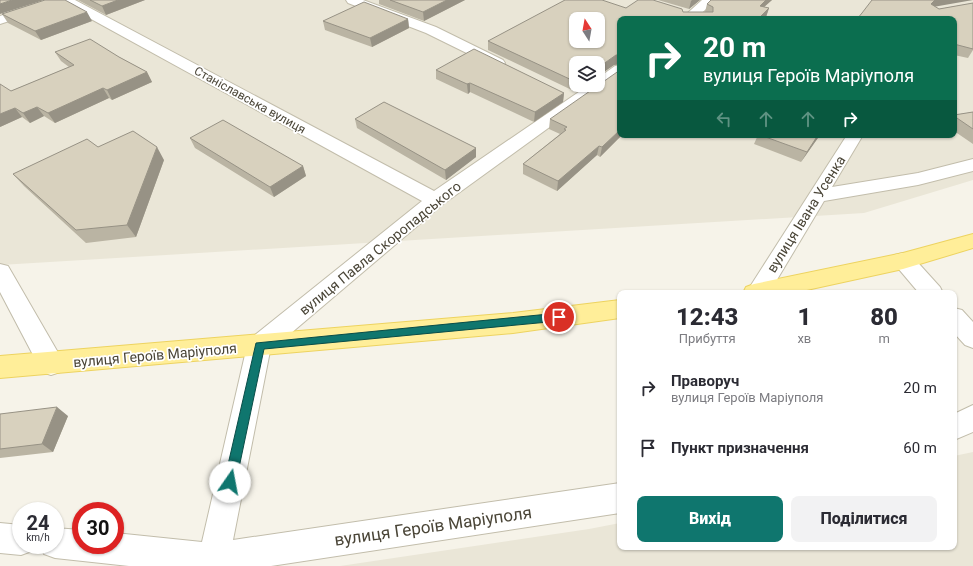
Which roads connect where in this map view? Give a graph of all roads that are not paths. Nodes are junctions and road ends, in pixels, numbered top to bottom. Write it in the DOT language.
graph roads {
  1 [pos="352,0"];
  2 [pos="710,0"];
  3 [pos="56,2"];
  4 [pos="690,16"];
  5 [pos="0,20"];
  6 [pos="508,67"];
  7 [pos="617,71"];
  8 [pos="853,138"];
  9 [pos="973,164"];
  10 [pos="817,196"];
  11 [pos="434,200"];
  12 [pos="973,241"];
  13 [pos="903,260"];
  14 [pos="0,272"];
  15 [pos="758,290"];
  16 [pos="769,290"];
  17 [pos="929,290"];
  18 [pos="617,310"];
  19 [pos="957,320"];
  20 [pos="973,338"];
  21 [pos="259,346"];
  22 [pos="51,364"];
  23 [pos="0,367"];
  24 [pos="973,416"];
  25 [pos="957,426"];
  26 [pos="617,498"];
  27 [pos="0,538"];
  28 [pos="12,539"];
  29 [pos="64,544"];
  30 [pos="211,562"];
  1 -- 6 [label="street"];
  2 -- 4 [label="street"];
  3 -- 5 [label="street"];
  3 -- 11 [label="street, Станіславська вулиця"];
  7 -- 11 [label="street, вулиця Павла Скоропадського"];
  8 -- 10 [label="street, вулиця Івана Усенка"];
  9 -- 10 [label="street"];
  10 -- 15 [label="street, вулиця Івана Усенка"];
  11 -- 21 [label="street, вулиця Павла Скоропадського"];
  12 -- 13 [label="main road"];
  13 -- 16 [label="main road"];
  13 -- 17 [label="street"];
  14 -- 22 [label="street"];
  18 -- 21 [label="main road, вулиця Героїв Маріуполя"];
  19 -- 20 [label="street"];
  21 -- 22 [label="main road, вулиця Героїв Маріуполя"];
  21 -- 30 [label="street"];
  22 -- 23 [label="main road, вулиця Героїв Маріуполя"];
  24 -- 25 [label="street"];
  26 -- 30 [label="street, вулиця Героїв Маріуполя"];
  27 -- 28 [label="street"];
  29 -- 30 [label="street, вулиця Героїв Маріуполя"];
}
